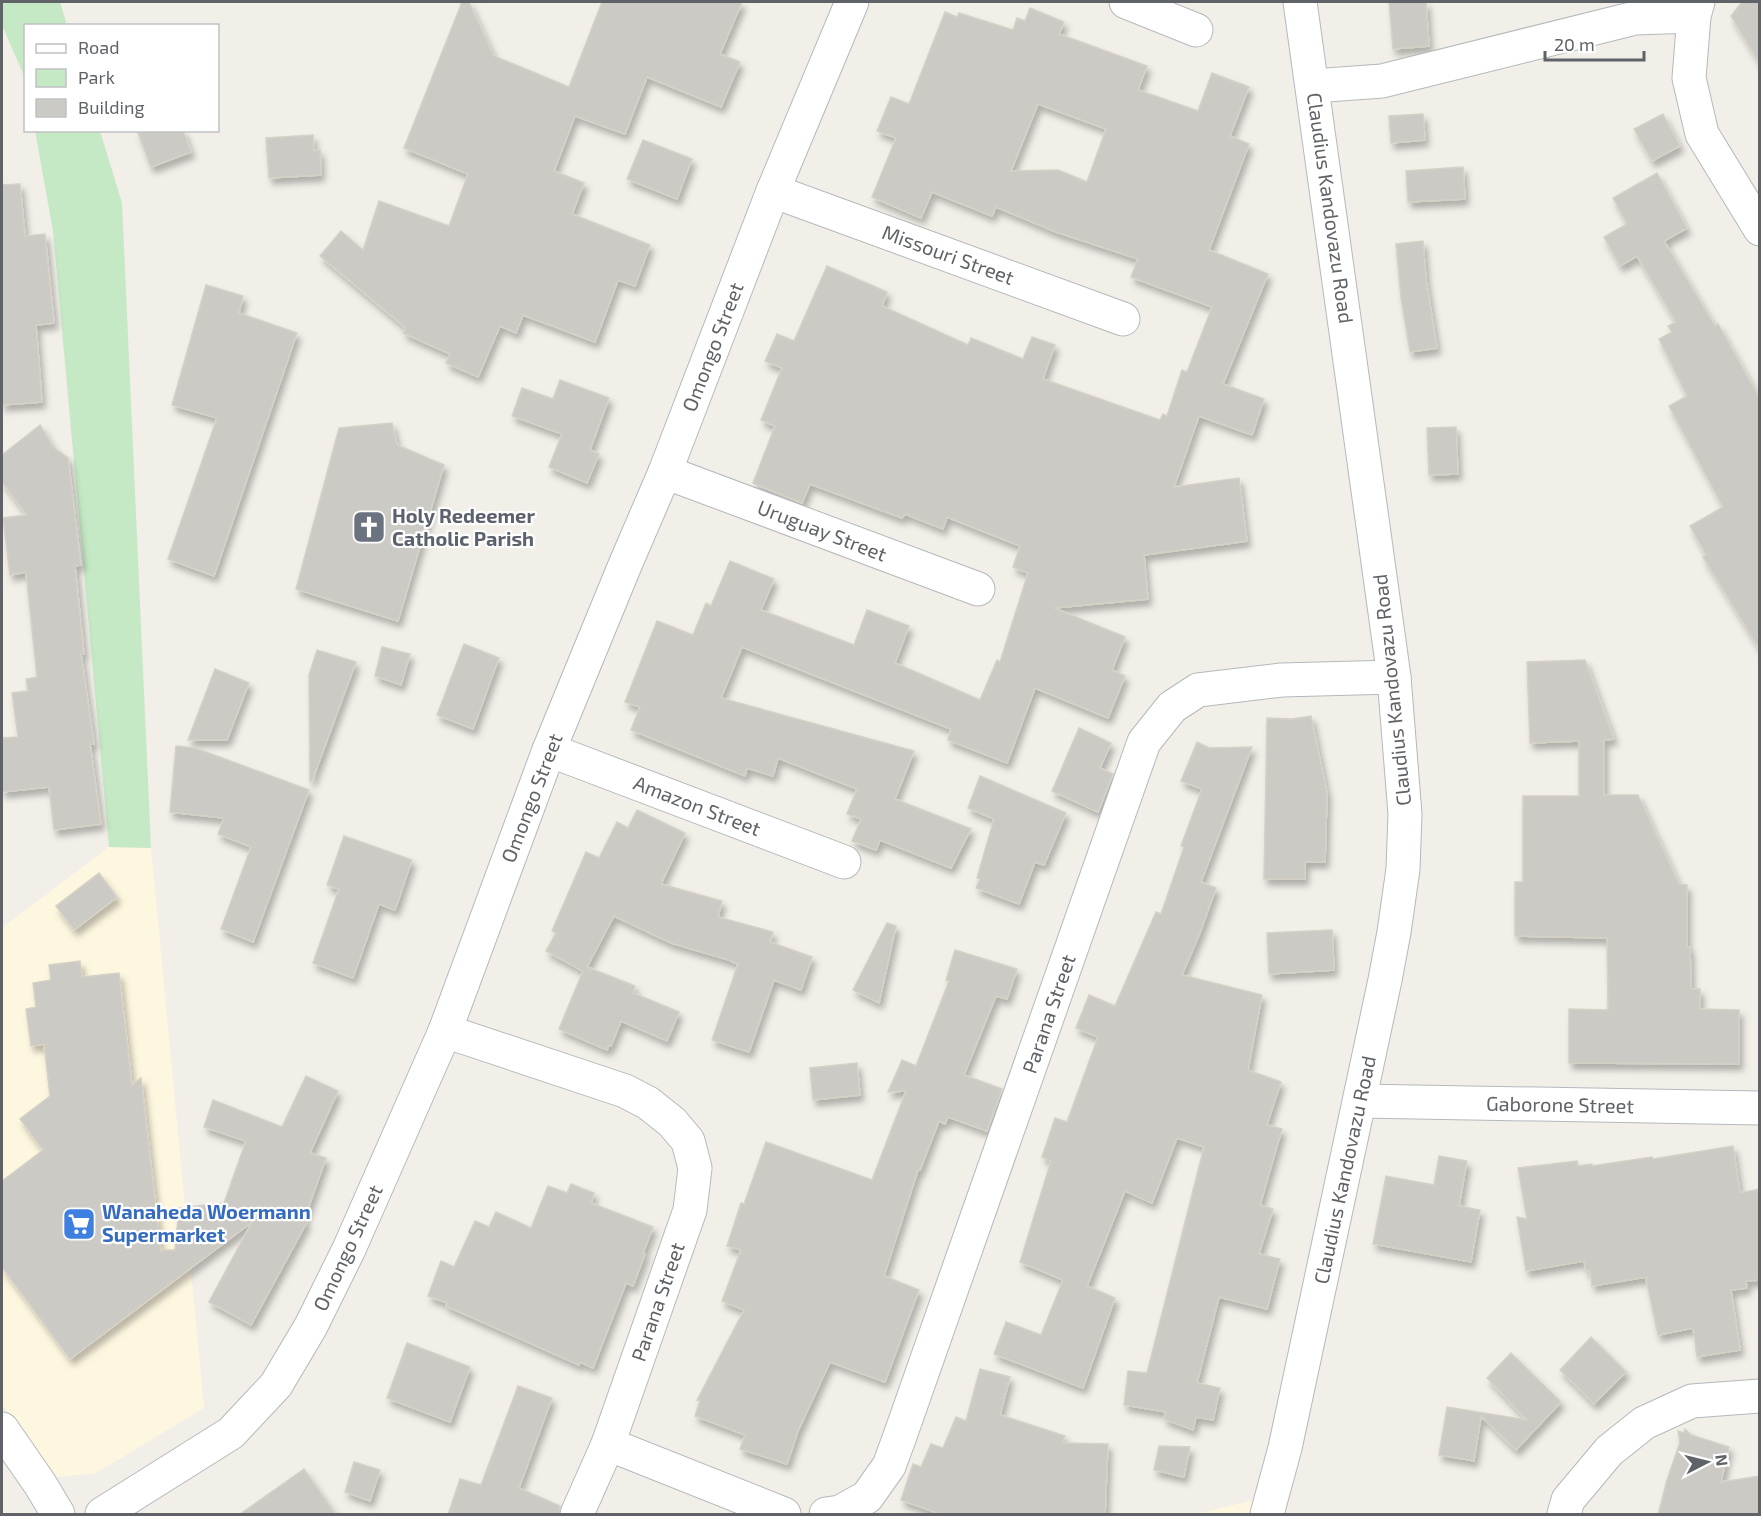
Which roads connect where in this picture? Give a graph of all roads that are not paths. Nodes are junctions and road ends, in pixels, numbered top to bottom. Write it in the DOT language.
graph roads {
  1 [pos="852,2"];
  2 [pos="1126,2"];
  3 [pos="1300,2"];
  4 [pos="1696,8"];
  5 [pos="1630,10"];
  6 [pos="1196,30"];
  7 [pos="1313,86"];
  8 [pos="773,190"];
  9 [pos="1760,229"];
  10 [pos="1123,319"];
  11 [pos="665,472"];
  12 [pos="978,590"];
  13 [pos="1394,677"];
  14 [pos="549,750"];
  15 [pos="844,862"];
  16 [pos="445,1031"];
  17 [pos="1360,1101"];
  18 [pos="1760,1108"];
  19 [pos="1760,1396"];
  20 [pos="2,1429"];
  21 [pos="608,1444"];
  22 [pos="58,1515"];
  23 [pos="102,1515"];
  24 [pos="577,1515"];
  25 [pos="784,1515"];
  26 [pos="826,1515"];
  27 [pos="1268,1515"];
  28 [pos="1564,1515"];
  1 -- 8 [label="street, Omongo Street"];
  2 -- 6 [label="street"];
  3 -- 7 [label="street, Claudius Kandovazu Road"];
  4 -- 5 [label="street"];
  4 -- 9 [label="street"];
  5 -- 7 [label="street"];
  7 -- 13 [label="street, Claudius Kandovazu Road"];
  8 -- 10 [label="street, Missouri Street"];
  8 -- 11 [label="street, Omongo Street"];
  11 -- 12 [label="street, Uruguay Street"];
  11 -- 14 [label="street, Omongo Street"];
  13 -- 17 [label="street, Claudius Kandovazu Road"];
  13 -- 26 [label="street, Parana Street"];
  14 -- 15 [label="street, Amazon Street"];
  14 -- 16 [label="street, Omongo Street"];
  16 -- 21 [label="street, Parana Street"];
  16 -- 23 [label="street, Omongo Street"];
  17 -- 18 [label="street, Gaborone Street"];
  17 -- 27 [label="street, Claudius Kandovazu Road"];
  19 -- 28 [label="street"];
  20 -- 22 [label="street"];
  21 -- 24 [label="street, Parana Street"];
  21 -- 25 [label="street"];
}
